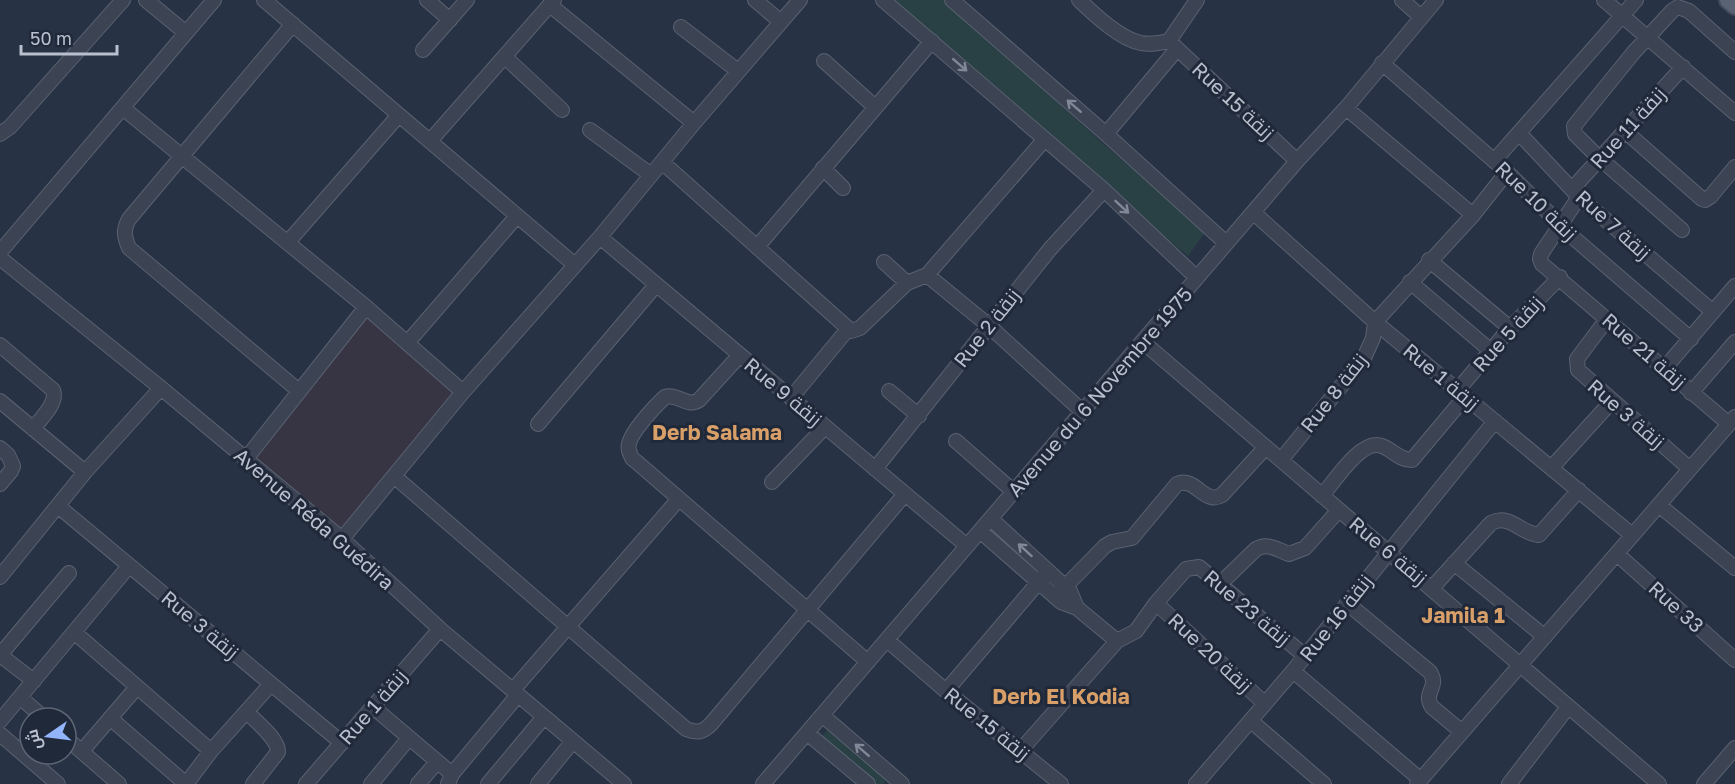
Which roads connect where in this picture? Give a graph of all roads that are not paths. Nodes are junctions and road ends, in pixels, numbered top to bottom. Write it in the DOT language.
graph roads {
  1 [pos="123,0"];
  2 [pos="146,0"];
  3 [pos="214,0"];
  4 [pos="264,0"];
  5 [pos="427,0"];
  6 [pos="467,0"];
  7 [pos="755,0"];
  8 [pos="801,0"];
  9 [pos="883,0"];
  10 [pos="952,0"];
  11 [pos="1079,0"];
  12 [pos="1197,0"];
  13 [pos="1402,0"];
  14 [pos="1436,0"];
  15 [pos="1604,0"];
  16 [pos="1636,0"];
  17 [pos="1728,0"];
  18 [pos="552,3"];
  19 [pos="1735,6"];
  20 [pos="1622,15"];
  21 [pos="1421,17"];
  22 [pos="450,20"];
  23 [pos="781,22"];
  24 [pos="292,24"];
  25 [pos="681,27"];
  26 [pos="186,33"];
  27 [pos="1648,38"];
  28 [pos="932,41"];
  29 [pos="1173,45"];
  30 [pos="423,50"];
  31 [pos="1735,52"];
  32 [pos="505,57"];
  33 [pos="824,61"];
  34 [pos="1382,63"];
  35 [pos="1683,67"];
  36 [pos="738,71"];
  37 [pos="875,107"];
  38 [pos="123,108"];
  39 [pos="1346,108"];
  40 [pos="562,110"];
  41 [pos="1735,113"];
  42 [pos="399,115"];
  43 [pos="694,123"];
  44 [pos="590,130"];
  45 [pos="1626,132"];
  46 [pos="1106,134"];
  47 [pos="1519,134"];
  48 [pos="0,135"];
  49 [pos="1045,139"];
  50 [pos="430,141"];
  51 [pos="182,154"];
  52 [pos="1601,159"];
  53 [pos="1297,161"];
  54 [pos="1494,161"];
  55 [pos="662,162"];
  56 [pos="1735,167"];
  57 [pos="823,168"];
  58 [pos="1507,172"];
  59 [pos="651,175"];
  60 [pos="843,188"];
  61 [pos="1104,190"];
  62 [pos="1576,193"];
  63 [pos="1254,213"];
  64 [pos="1473,214"];
  65 [pos="517,216"];
  66 [pos="1561,224"];
  67 [pos="1682,230"];
  68 [pos="600,237"];
  69 [pos="288,242"];
  70 [pos="1226,243"];
  71 [pos="758,247"];
  72 [pos="0,252"];
  73 [pos="0,258"];
  74 [pos="1429,260"];
  75 [pos="884,261"];
  76 [pos="575,265"];
  77 [pos="927,275"];
  78 [pos="1560,277"];
  79 [pos="1197,278"];
  80 [pos="1410,282"];
  81 [pos="907,283"];
  82 [pos="656,285"];
  83 [pos="1735,286"];
  84 [pos="366,307"];
  85 [pos="1712,311"];
  86 [pos="1607,319"];
  87 [pos="1375,322"];
  88 [pos="988,325"];
  89 [pos="1510,328"];
  90 [pos="848,329"];
  91 [pos="1691,339"];
  92 [pos="408,342"];
  93 [pos="1143,342"];
  94 [pos="1735,342"];
  95 [pos="0,345"];
  96 [pos="1491,351"];
  97 [pos="740,355"];
  98 [pos="1664,369"];
  99 [pos="161,388"];
  100 [pos="299,391"];
  101 [pos="889,391"];
  102 [pos="463,392"];
  103 [pos="1691,393"];
  104 [pos="1460,394"];
  105 [pos="791,398"];
  106 [pos="0,401"];
  107 [pos="1612,401"];
  108 [pos="1083,412"];
  109 [pos="919,416"];
  110 [pos="1495,421"];
  111 [pos="1729,423"];
  112 [pos="538,424"];
  113 [pos="825,427"];
  114 [pos="33,429"];
  115 [pos="1735,439"];
  116 [pos="956,441"];
  117 [pos="1266,447"];
  118 [pos="0,448"];
  119 [pos="245,460"];
  120 [pos="1281,460"];
  121 [pos="1552,467"];
  122 [pos="875,469"];
  123 [pos="1690,469"];
  124 [pos="86,472"];
  125 [pos="394,476"];
  126 [pos="772,482"];
  127 [pos="0,484"];
  128 [pos="1579,490"];
  129 [pos="1014,492"];
  130 [pos="905,494"];
  131 [pos="1322,496"];
  132 [pos="678,500"];
  133 [pos="1659,505"];
  134 [pos="58,506"];
  135 [pos="1339,510"];
  136 [pos="991,519"];
  137 [pos="980,531"];
  138 [pos="1632,535"];
  139 [pos="342,539"];
  140 [pos="967,546"];
  141 [pos="1389,551"];
  142 [pos="1617,554"];
  143 [pos="1454,563"];
  144 [pos="129,566"];
  145 [pos="1735,568"];
  146 [pos="1048,571"];
  147 [pos="69,573"];
  148 [pos="0,577"];
  149 [pos="1038,582"];
  150 [pos="1219,585"];
  151 [pos="1065,586"];
  152 [pos="1432,588"];
  153 [pos="1055,597"];
  154 [pos="1156,603"];
  155 [pos="1347,603"];
  156 [pos="1077,608"];
  157 [pos="807,610"];
  158 [pos="568,626"];
  159 [pos="441,629"];
  160 [pos="74,632"];
  161 [pos="1545,637"];
  162 [pos="887,640"];
  163 [pos="1117,641"];
  164 [pos="0,655"];
  165 [pos="1305,656"];
  166 [pos="1735,660"];
  167 [pos="868,662"];
  168 [pos="1520,665"];
  169 [pos="1293,671"];
  170 [pos="34,681"];
  171 [pos="271,684"];
  172 [pos="137,687"];
  173 [pos="946,691"];
  174 [pos="516,692"];
  175 [pos="21,698"];
  176 [pos="1264,703"];
  177 [pos="30,706"];
  178 [pos="373,707"];
  179 [pos="1568,707"];
  180 [pos="247,712"];
  181 [pos="822,715"];
  182 [pos="544,717"];
  183 [pos="110,718"];
  184 [pos="1251,721"];
  185 [pos="0,722"];
  186 [pos="1462,732"];
  187 [pos="807,733"];
  188 [pos="0,734"];
  189 [pos="409,738"];
  190 [pos="573,741"];
  191 [pos="342,743"];
  192 [pos="78,748"];
  193 [pos="1735,748"];
  194 [pos="211,751"];
  195 [pos="1020,751"];
  196 [pos="82,752"];
  197 [pos="437,762"];
  198 [pos="1730,764"];
  199 [pos="450,779"];
  200 [pos="1419,782"];
  201 [pos="1197,783"];
  202 [pos="58,784"];
  203 [pos="119,784"];
  204 [pos="186,784"];
  205 [pos="253,784"];
  206 [pos="306,784"];
  207 [pos="371,784"];
  208 [pos="418,784"];
  209 [pos="488,784"];
  210 [pos="538,784"];
  211 [pos="624,784"];
  212 [pos="763,784"];
  213 [pos="868,784"];
  214 [pos="901,784"];
  215 [pos="1061,784"];
  216 [pos="1324,784"];
  217 [pos="1509,784"];
  218 [pos="1659,784"];
  219 [pos="1704,784"];
  1 -- 48 [label="street"];
  2 -- 26 [label="street"];
  3 -- 26 [label="street"];
  4 -- 24 [label="street"];
  5 -- 22 [label="street"];
  6 -- 22 [label="street"];
  7 -- 23 [label="street"];
  8 -- 23 [label="street"];
  9 -- 28 [label="street"];
  46 -- 10 [label="street, one-way"];
  11 -- 29 [label="street"];
  12 -- 29 [label="street"];
  13 -- 21 [label="street"];
  14 -- 21 [label="street, Avenue du 6 Novembre 1975"];
  15 -- 20 [label="street"];
  16 -- 20 [label="street"];
  17 -- 19 [label="main road"];
  18 -- 32 [label="street"];
  18 -- 43 [label="street"];
  20 -- 27 [label="street"];
  20 -- 47 [label="street"];
  21 -- 34 [label="street, Avenue du 6 Novembre 1975"];
  22 -- 30 [label="street"];
  23 -- 36 [label="street"];
  24 -- 42 [label="street"];
  24 -- 51 [label="street"];
  25 -- 36 [label="street"];
  26 -- 38 [label="street"];
  27 -- 31 [label="street"];
  27 -- 35 [label="street"];
  27 -- 52 [label="street"];
  28 -- 37 [label="street"];
  28 -- 49 [label="street, one-way"];
  29 -- 46 [label="street"];
  29 -- 53 [label="street, Rue 15 زنقة"];
  32 -- 40 [label="street"];
  32 -- 50 [label="street"];
  33 -- 37 [label="street"];
  34 -- 39 [label="street, Avenue du 6 Novembre 1975"];
  34 -- 54 [label="street, Rue 10 زنقة"];
  35 -- 41 [label="street"];
  35 -- 45 [label="street, Rue 11 زنقة"];
  36 -- 43 [label="street"];
  37 -- 57 [label="street"];
  38 -- 51 [label="street"];
  38 -- 72 [label="street"];
  39 -- 53 [label="street, Avenue du 6 Novembre 1975"];
  39 -- 64 [label="street"];
  42 -- 50 [label="street"];
  42 -- 69 [label="street"];
  43 -- 55 [label="street"];
  44 -- 59 [label="street"];
  45 -- 52 [label="street, Rue 11 زنقة"];
  45 -- 56 [label="street"];
  46 -- 70 [label="street"];
  47 -- 54 [label="street"];
  47 -- 62 [label="street, Rue 7 زنقة"];
  49 -- 61 [label="street"];
  49 -- 77 [label="street"];
  50 -- 65 [label="street"];
  51 -- 69 [label="street"];
  51 -- 100 [label="street"];
  52 -- 62 [label="street, Rue 11 زنقة"];
  52 -- 67 [label="street"];
  53 -- 63 [label="street, Avenue du 6 Novembre 1975"];
  54 -- 58 [label="street, Rue 10 زنقة"];
  55 -- 59 [label="street"];
  55 -- 71 [label="street"];
  57 -- 60 [label="street"];
  57 -- 71 [label="street"];
  58 -- 64 [label="street, Rue 8 زنقة"];
  58 -- 66 [label="street, Rue 10 زنقة"];
  59 -- 68 [label="street"];
  61 -- 79 [label="street, one-way"];
  61 -- 88 [label="street, Rue 2 زنقة"];
  62 -- 66 [label="street, Rue 11 زنقة"];
  62 -- 85 [label="street, Rue 7 زنقة"];
  63 -- 70 [label="street, Avenue du 6 Novembre 1975"];
  63 -- 87 [label="street, Rue 1 زنقة"];
  64 -- 74 [label="street, Rue 8 زنقة"];
  65 -- 76 [label="street"];
  65 -- 92 [label="street"];
  66 -- 78 [label="street, Rue 21 زنقة"];
  66 -- 91 [label="street, Rue 10 زنقة"];
  68 -- 76 [label="street"];
  68 -- 82 [label="street, Rue 9 زنقة"];
  69 -- 84 [label="street"];
  70 -- 79 [label="street, Avenue du 6 Novembre 1975"];
  71 -- 90 [label="street"];
  73 -- 99 [label="street, Avenue Réda Guédira"];
  74 -- 80 [label="street, Rue 8 زنقة"];
  74 -- 89 [label="street"];
  75 -- 81 [label="street"];
  76 -- 102 [label="street"];
  77 -- 81 [label="street"];
  77 -- 88 [label="street"];
  78 -- 86 [label="street, Rue 21 زنقة"];
  78 -- 89 [label="street, Rue 5 زنقة"];
  79 -- 93 [label="street, Avenue du 6 Novembre 1975"];
  80 -- 87 [label="street, Rue 8 زنقة"];
  80 -- 96 [label="street"];
  81 -- 90 [label="street"];
  82 -- 97 [label="street, Rue 9 زنقة"];
  82 -- 112 [label="street"];
  83 -- 85 [label="street"];
  84 -- 92 [label="street"];
  84 -- 100 [label="street"];
  85 -- 91 [label="street"];
  86 -- 98 [label="street, Rue 21 زنقة"];
  86 -- 107 [label="street, Rue 3 زنقة"];
  87 -- 104 [label="street, Rue 1 زنقة"];
  87 -- 120 [label="street, Rue 8 زنقة"];
  88 -- 108 [label="street"];
  88 -- 109 [label="street, Rue 2 زنقة"];
  89 -- 96 [label="street, Rue 5 زنقة"];
  90 -- 105 [label="street"];
  91 -- 98 [label="street"];
  92 -- 102 [label="street"];
  93 -- 108 [label="street, Avenue du 6 Novembre 1975"];
  93 -- 117 [label="street, Rue 6 زنقة"];
  94 -- 103 [label="street"];
  95 -- 114 [label="street"];
  96 -- 104 [label="street, Rue 5 زنقة"];
  97 -- 105 [label="street, Rue 9 زنقة"];
  97 -- 132 [label="street"];
  98 -- 103 [label="street, Rue 21 زنقة"];
  99 -- 119 [label="street, Avenue Réda Guédira"];
  99 -- 124 [label="street"];
  100 -- 119 [label="street"];
  101 -- 109 [label="street"];
  102 -- 125 [label="street"];
  103 -- 111 [label="street, Rue 21 زنقة"];
  104 -- 110 [label="street, Rue 1 زنقة"];
  104 -- 131 [label="street, Rue 5 زنقة"];
  105 -- 113 [label="street, Rue 9 زنقة"];
  106 -- 114 [label="street"];
  107 -- 121 [label="street"];
  107 -- 123 [label="street, Rue 3 زنقة"];
  108 -- 129 [label="street, Avenue du 6 Novembre 1975"];
  109 -- 122 [label="street, Rue 2 زنقة"];
  110 -- 121 [label="street, Rue 1 زنقة"];
  110 -- 141 [label="street, Rue 16 زنقة"];
  111 -- 115 [label="street, Rue 21 زنقة"];
  111 -- 123 [label="street"];
  113 -- 122 [label="street, Rue 9 زنقة"];
  113 -- 126 [label="street"];
  114 -- 124 [label="street"];
  116 -- 129 [label="street"];
  117 -- 120 [label="street, Rue 6 زنقة"];
  117 -- 151 [label="street"];
  118 -- 127 [label="street"];
  119 -- 139 [label="street, Avenue Réda Guédira"];
  120 -- 131 [label="street, Rue 6 زنقة"];
  121 -- 128 [label="street, Rue 1 زنقة"];
  122 -- 130 [label="street, Rue 9 زنقة"];
  123 -- 133 [label="street"];
  124 -- 134 [label="street"];
  125 -- 139 [label="street"];
  125 -- 158 [label="street"];
  128 -- 138 [label="street, Rue 1 زنقة"];
  128 -- 143 [label="street"];
  129 -- 136 [label="street, Avenue du 6 Novembre 1975"];
  130 -- 140 [label="street, Rue 9 زنقة"];
  130 -- 157 [label="street"];
  131 -- 135 [label="street, Rue 6 زنقة"];
  132 -- 157 [label="street"];
  132 -- 158 [label="street"];
  133 -- 138 [label="street"];
  133 -- 145 [label="street"];
  134 -- 144 [label="street, Rue 3 زنقة"];
  134 -- 148 [label="street"];
  135 -- 141 [label="street, Rue 6 زنقة"];
  135 -- 150 [label="street"];
  136 -- 137 [label="street, Avenue du 6 Novembre 1975"];
  146 -- 136 [label="street, one-way"];
  137 -- 140 [label="street, Avenue du 6 Novembre 1975"];
  137 -- 149 [label="street"];
  138 -- 142 [label="street"];
  139 -- 159 [label="street, Avenue Réda Guédira"];
  140 -- 162 [label="street, Avenue du 6 Novembre 1975"];
  141 -- 152 [label="street, Rue 6 زنقة"];
  141 -- 155 [label="street, Rue 16 زنقة"];
  142 -- 161 [label="street"];
  142 -- 166 [label="street, Rue 33"];
  143 -- 152 [label="street"];
  143 -- 161 [label="street"];
  144 -- 160 [label="street"];
  144 -- 171 [label="street, Rue 3 زنقة"];
  146 -- 149 [label="street"];
  146 -- 151 [label="street"];
  147 -- 164 [label="street"];
  149 -- 153 [label="street"];
  149 -- 173 [label="street"];
  150 -- 154 [label="street, Rue 23 زنقة"];
  150 -- 165 [label="street, Rue 23 زنقة"];
  151 -- 153 [label="street"];
  151 -- 156 [label="street"];
  152 -- 168 [label="street, Rue 6 زنقة"];
  153 -- 156 [label="street"];
  154 -- 163 [label="street"];
  154 -- 176 [label="street, Rue 20 زنقة"];
  155 -- 165 [label="street, Rue 16 زنقة"];
  155 -- 186 [label="street"];
  156 -- 163 [label="street"];
  157 -- 158 [label="street"];
  157 -- 167 [label="street"];
  158 -- 174 [label="street"];
  159 -- 174 [label="street, Avenue Réda Guédira"];
  159 -- 178 [label="street, Rue 1 زنقة"];
  160 -- 170 [label="street"];
  160 -- 172 [label="street"];
  161 -- 168 [label="street"];
  162 -- 167 [label="street, Avenue du 6 Novembre 1975"];
  162 -- 173 [label="street, Rue 15 زنقة"];
  163 -- 195 [label="street"];
  164 -- 170 [label="street"];
  165 -- 169 [label="street, Rue 16 زنقة"];
  167 -- 181 [label="street, Avenue du 6 Novembre 1975"];
  168 -- 179 [label="street, Rue 6 زنقة"];
  168 -- 186 [label="street"];
  169 -- 176 [label="street, Rue 16 زنقة"];
  169 -- 200 [label="street"];
  170 -- 175 [label="street"];
  171 -- 180 [label="street"];
  171 -- 191 [label="street, Rue 3 زنقة"];
  172 -- 183 [label="street"];
  172 -- 194 [label="street"];
  173 -- 195 [label="street, Rue 15 زنقة"];
  174 -- 182 [label="street, Avenue Réda Guédira"];
  174 -- 199 [label="street"];
  175 -- 177 [label="street"];
  175 -- 185 [label="street"];
  176 -- 184 [label="street, Rue 16 زنقة"];
  178 -- 189 [label="street"];
  178 -- 191 [label="street, Rue 1 زنقة"];
  179 -- 217 [label="street"];
  179 -- 218 [label="street, Rue 6 زنقة"];
  180 -- 194 [label="street"];
  180 -- 205 [label="street"];
  181 -- 187 [label="street, Avenue du 6 Novembre 1975"];
  214 -- 181 [label="street, one-way"];
  182 -- 190 [label="street, Avenue Réda Guédira"];
  182 -- 209 [label="street"];
  183 -- 196 [label="street"];
  183 -- 204 [label="street"];
  184 -- 201 [label="street, Rue 16 زنقة"];
  184 -- 216 [label="street"];
  186 -- 200 [label="street"];
  187 -- 212 [label="street, Avenue du 6 Novembre 1975"];
  187 -- 213 [label="street"];
  188 -- 202 [label="street"];
  189 -- 197 [label="street"];
  189 -- 207 [label="street"];
  190 -- 210 [label="street"];
  190 -- 211 [label="street, Avenue Réda Guédira"];
  191 -- 206 [label="street, Rue 1 زنقة"];
  192 -- 196 [label="street"];
  193 -- 198 [label="street"];
  194 -- 204 [label="street"];
  195 -- 215 [label="street, Rue 15 زنقة"];
  196 -- 203 [label="street"];
  197 -- 199 [label="street"];
  197 -- 208 [label="street"];
  198 -- 219 [label="street"];
}
